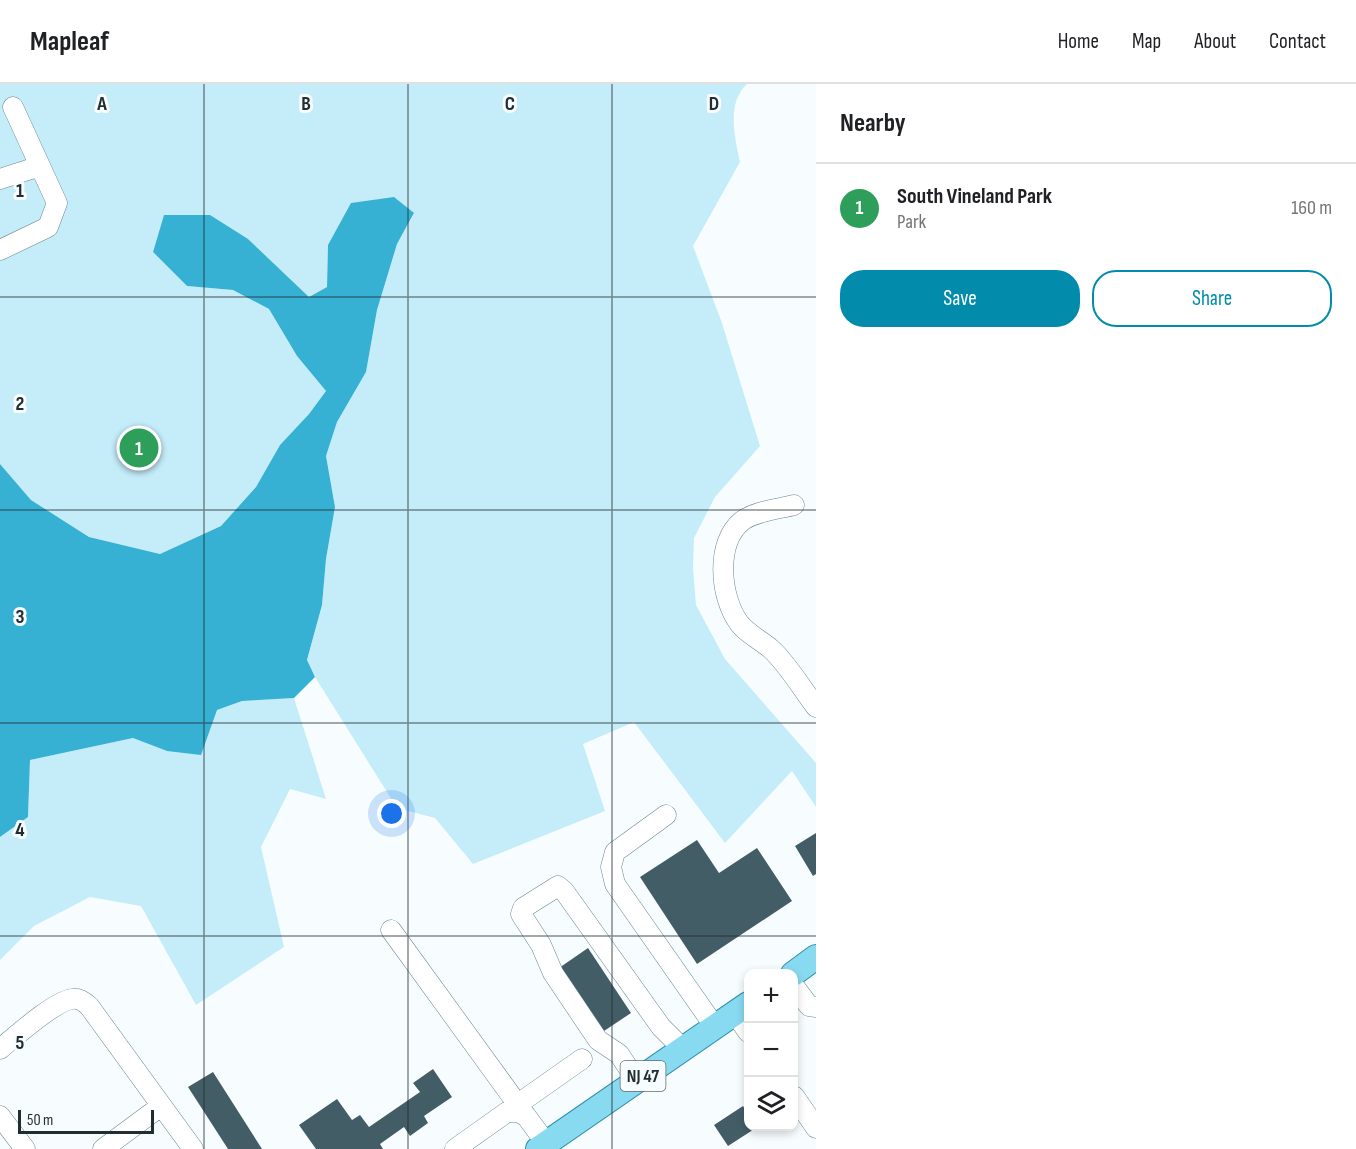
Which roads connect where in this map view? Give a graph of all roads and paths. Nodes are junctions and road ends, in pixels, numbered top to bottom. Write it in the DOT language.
graph roads {
  1 [pos="13,106"];
  2 [pos="40,166"];
  3 [pos="0,179"];
  4 [pos="0,250"];
  5 [pos="794,505"];
  6 [pos="816,707"];
  7 [pos="666,815"];
  8 [pos="391,930"];
  9 [pos="816,957"];
  10 [pos="798,970"];
  11 [pos="798,991"];
  12 [pos="816,1007"];
  13 [pos="744,1016"];
  14 [pos="715,1027"];
  15 [pos="0,1049"];
  16 [pos="683,1049"];
  17 [pos="582,1059"];
  18 [pos="637,1081"];
  19 [pos="798,1102"];
  20 [pos="161,1106"];
  21 [pos="522,1110"];
  22 [pos="0,1116"];
  23 [pos="816,1128"];
  24 [pos="542,1146"];
  25 [pos="25,1149"];
  26 [pos="103,1149"];
  27 [pos="193,1149"];
  28 [pos="455,1149"];
  1 -- 2 [label="street"];
  2 -- 3 [label="street"];
  2 -- 4 [label="street"];
  5 -- 6 [label="street"];
  7 -- 14 [label="street"];
  8 -- 21 [label="street"];
  9 -- 10 [label="main road"];
  11 -- 12 [label="street"];
  13 -- 14 [label="main road, NJ 47"];
  14 -- 16 [label="main road, NJ 47"];
  15 -- 20 [label="street"];
  16 -- 18 [label="main road, NJ 47"];
  16 -- 18 [label="street"];
  17 -- 21 [label="street"];
  18 -- 24 [label="main road, NJ 47"];
  19 -- 23 [label="street"];
  20 -- 26 [label="street"];
  20 -- 27 [label="street"];
  21 -- 24 [label="street"];
  21 -- 28 [label="street"];
  22 -- 25 [label="street"];
}
